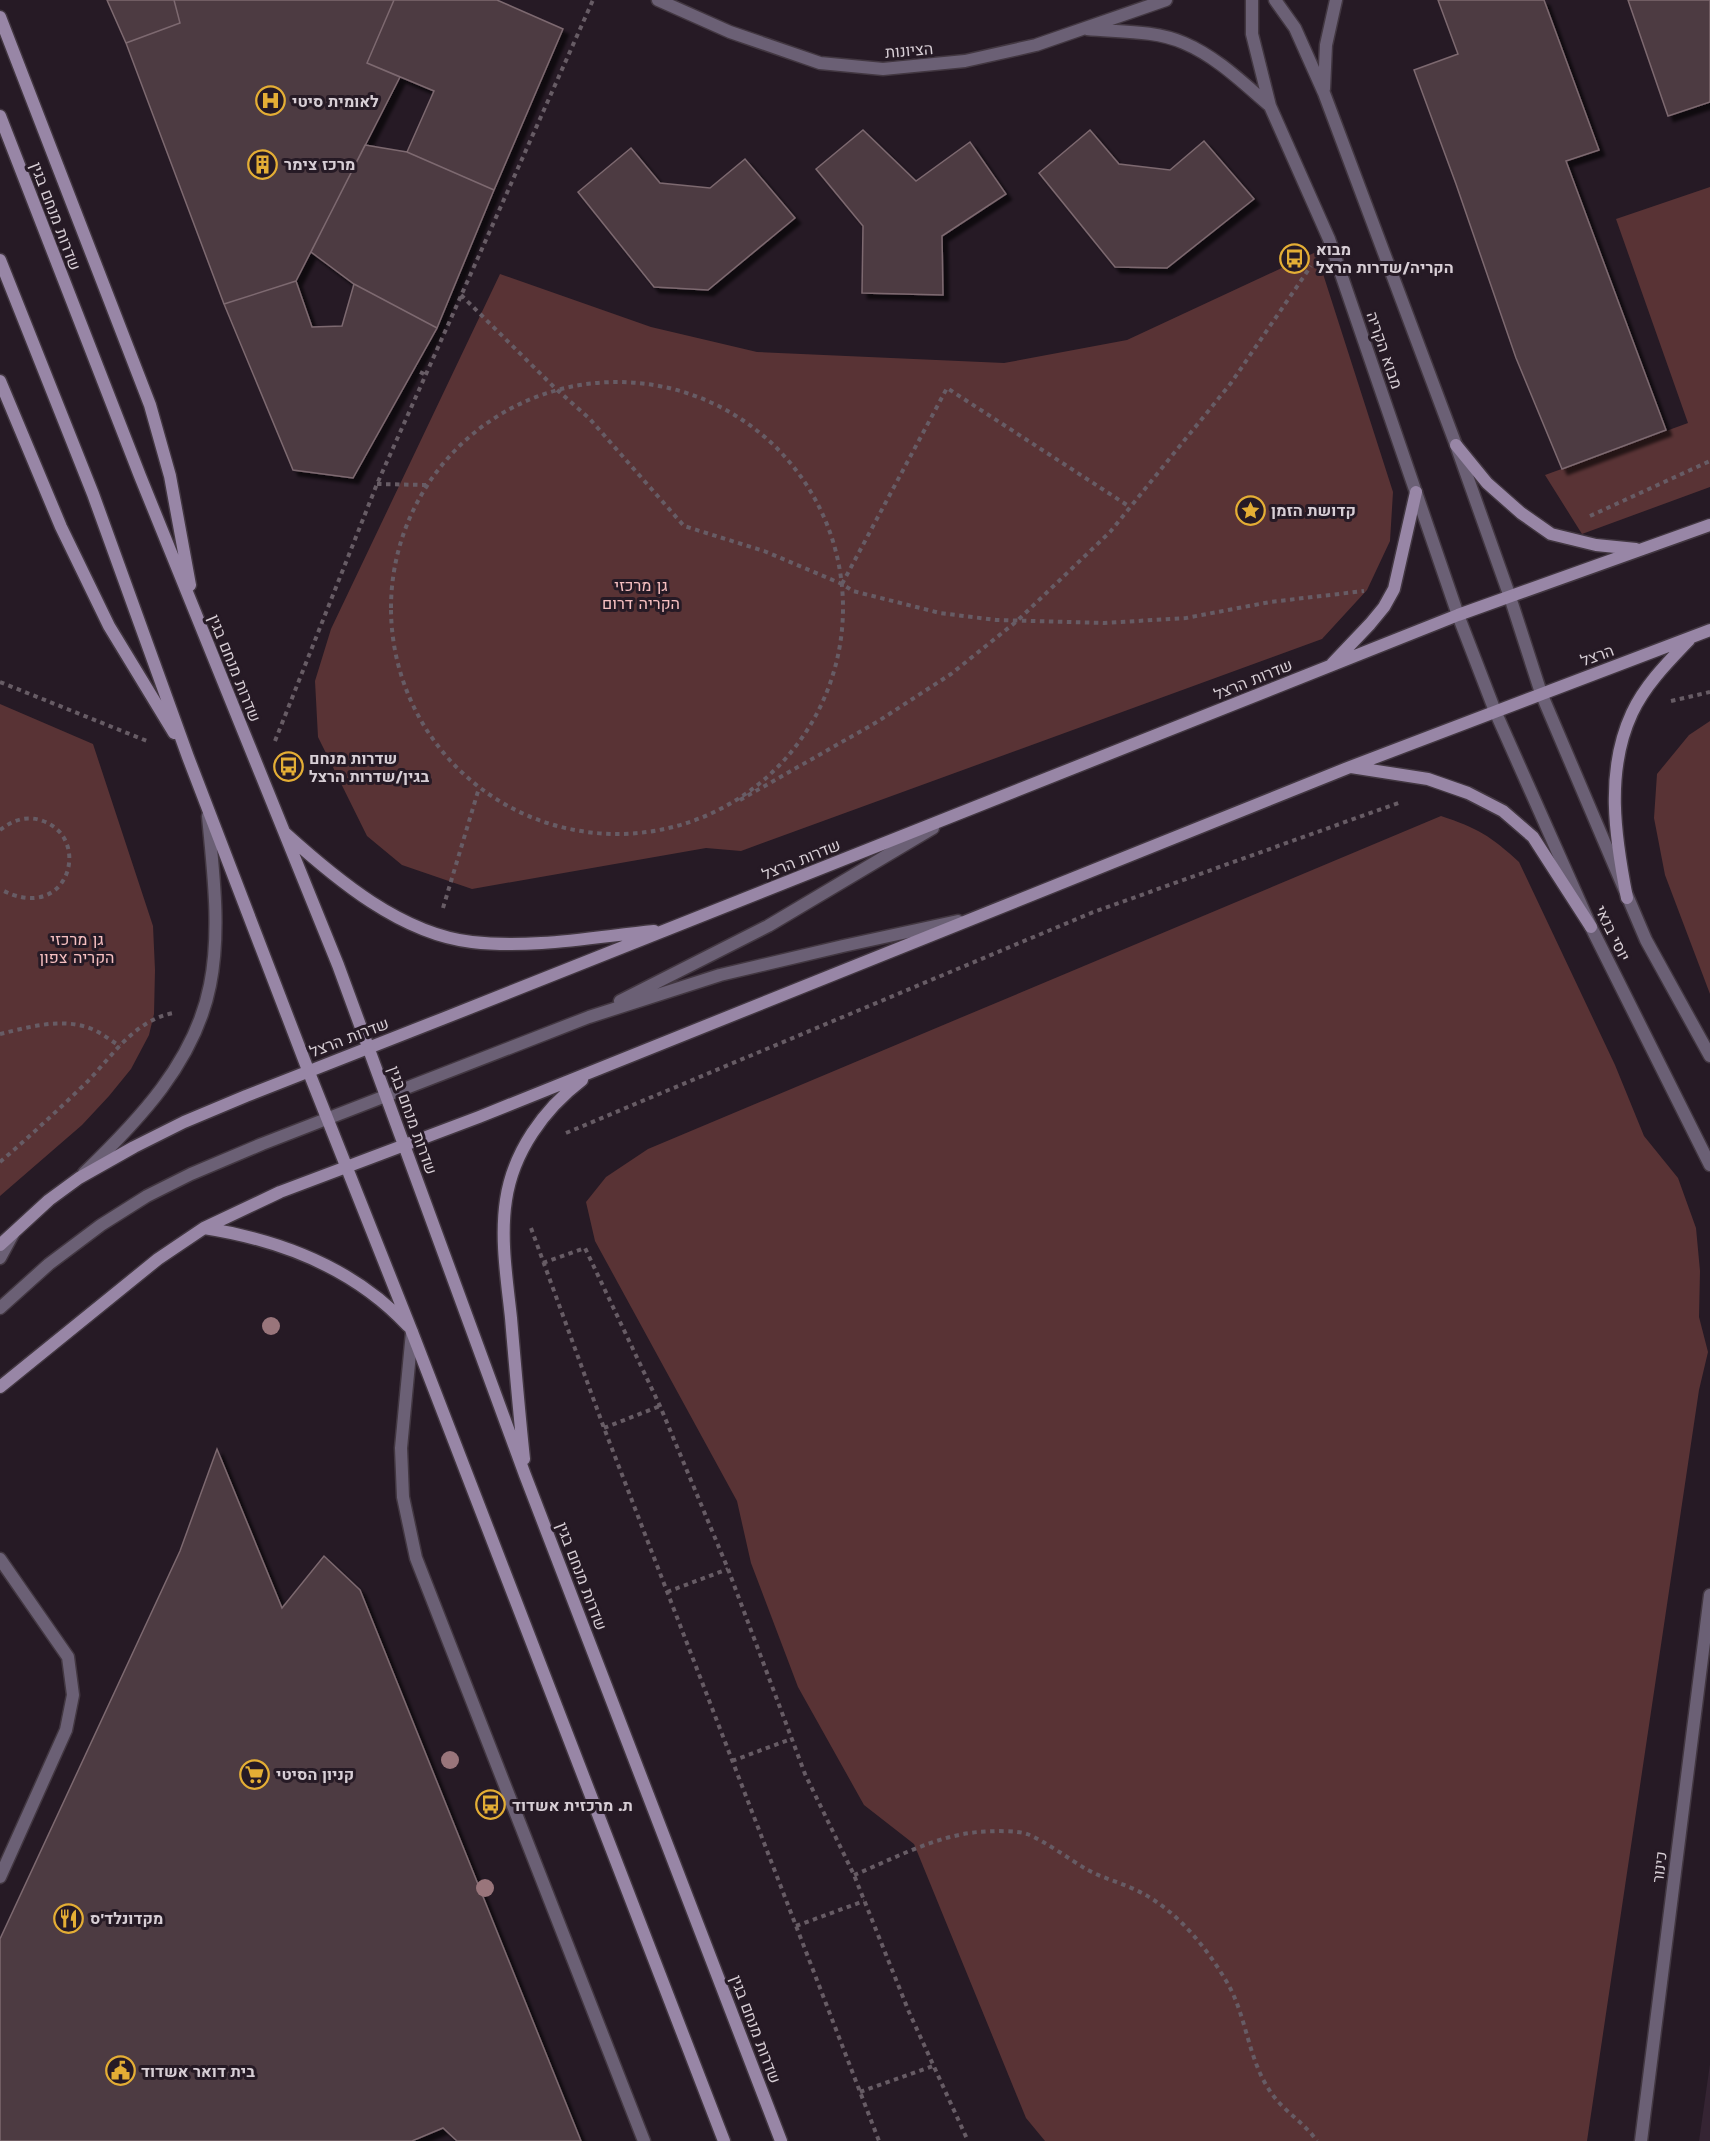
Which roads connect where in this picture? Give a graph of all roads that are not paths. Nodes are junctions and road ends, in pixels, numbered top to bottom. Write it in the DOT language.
graph roads {
  1 [pos="658,0"];
  2 [pos="1166,0"];
  3 [pos="1252,0"];
  4 [pos="1275,0"];
  5 [pos="1336,0"];
  6 [pos="0,17"];
  7 [pos="1083,28"];
  8 [pos="1324,93"];
  9 [pos="1270,106"];
  10 [pos="0,116"];
  11 [pos="0,260"];
  12 [pos="0,381"];
  13 [pos="1456,445"];
  14 [pos="1416,492"];
  15 [pos="1710,525"];
  16 [pos="1640,550"];
  17 [pos="1510,597"];
  18 [pos="195,613"];
  19 [pos="1458,615"];
  20 [pos="1710,630"];
  21 [pos="1692,637"];
  22 [pos="1330,666"];
  23 [pos="1541,693"];
  24 [pos="1495,711"];
  25 [pos="189,757"];
  26 [pos="1350,767"];
  27 [pos="208,809"];
  28 [pos="947,819"];
  29 [pos="282,830"];
  30 [pos="1627,898"];
  31 [pos="977,916"];
  32 [pos="1591,927"];
  33 [pos="670,929"];
  34 [pos="589,1017"];
  35 [pos="369,1048"];
  36 [pos="1710,1056"];
  37 [pos="308,1070"];
  38 [pos="594,1070"];
  39 [pos="387,1097"];
  40 [pos="328,1119"];
  41 [pos="404,1145"];
  42 [pos="1710,1165"];
  43 [pos="347,1166"];
  44 [pos="79,1178"];
  45 [pos="204,1228"];
  46 [pos="15,1230"];
  47 [pos="0,1245"];
  48 [pos="0,1258"];
  49 [pos="0,1308"];
  50 [pos="412,1332"];
  51 [pos="0,1387"];
  52 [pos="525,1475"];
  53 [pos="0,1558"];
  54 [pos="1710,1596"];
  55 [pos="0,1877"];
  56 [pos="644,2141"];
  57 [pos="724,2141"];
  58 [pos="781,2141"];
  59 [pos="1641,2141"];
  1 -- 7 [label="street, הציונות"];
  2 -- 7 [label="street, הציונות"];
  3 -- 9 [label="street, מבוא הקריה"];
  4 -- 8 [label="street, מבוא הקריה"];
  5 -- 8 [label="street"];
  6 -- 18 [label="main road"];
  7 -- 9 [label="street"];
  8 -- 13 [label="street, מבוא הקריה"];
  9 -- 14 [label="street, מבוא הקריה"];
  10 -- 18 [label="main road, שדרות מנחם בגין"];
  11 -- 25 [label="main road"];
  12 -- 25 [label="main road"];
  13 -- 16 [label="main road"];
  13 -- 17 [label="street, מבוא הקריה"];
  14 -- 19 [label="street, מבוא הקריה"];
  14 -- 22 [label="main road"];
  15 -- 16 [label="main road"];
  16 -- 17 [label="main road, שדרות הרצל"];
  17 -- 19 [label="main road, שדרות הרצל"];
  17 -- 23 [label="street, מבוא הקריה"];
  18 -- 29 [label="main road, שדרות מנחם בגין"];
  19 -- 22 [label="main road, שדרות הרצל"];
  19 -- 24 [label="street, מבוא הקריה"];
  20 -- 21 [label="main road, הרצל"];
  21 -- 23 [label="main road, הרצל"];
  21 -- 30 [label="main road"];
  22 -- 28 [label="main road, שדרות הרצל"];
  23 -- 24 [label="main road, הרצל"];
  23 -- 30 [label="street, יוסי בנאי"];
  24 -- 26 [label="main road"];
  24 -- 32 [label="street, יוסי בנאי"];
  25 -- 27 [label="main road"];
  26 -- 31 [label="main road"];
  26 -- 32 [label="main road"];
  27 -- 37 [label="main road"];
  27 -- 44 [label="street"];
  28 -- 33 [label="main road, שדרות הרצל"];
  28 -- 34 [label="street"];
  29 -- 33 [label="main road"];
  29 -- 35 [label="main road, שדרות מנחם בגין"];
  30 -- 36 [label="street, יוסי בנאי"];
  31 -- 34 [label="street"];
  31 -- 38 [label="main road"];
  32 -- 42 [label="street, יוסי בנאי"];
  33 -- 35 [label="main road, שדרות הרצל"];
  34 -- 39 [label="street"];
  35 -- 37 [label="main road, שדרות הרצל"];
  35 -- 39 [label="main road, שדרות מנחם בגין"];
  37 -- 40 [label="main road"];
  37 -- 44 [label="main road, שדרות הרצל"];
  38 -- 41 [label="main road"];
  38 -- 52 [label="main road"];
  39 -- 40 [label="street"];
  39 -- 41 [label="main road, שדרות מנחם בגין"];
  40 -- 43 [label="main road"];
  40 -- 49 [label="street"];
  41 -- 43 [label="main road"];
  41 -- 52 [label="main road, שדרות מנחם בגין"];
  43 -- 45 [label="main road"];
  43 -- 50 [label="main road"];
  44 -- 46 [label="main road, שדרות הרצל"];
  45 -- 50 [label="main road"];
  45 -- 51 [label="main road"];
  46 -- 47 [label="main road, שדרות הרצל"];
  46 -- 48 [label="street"];
  50 -- 56 [label="street"];
  50 -- 57 [label="main road"];
  52 -- 58 [label="main road, שדרות מנחם בגין"];
  53 -- 55 [label="street"];
  54 -- 59 [label="street, כינור"];
}
